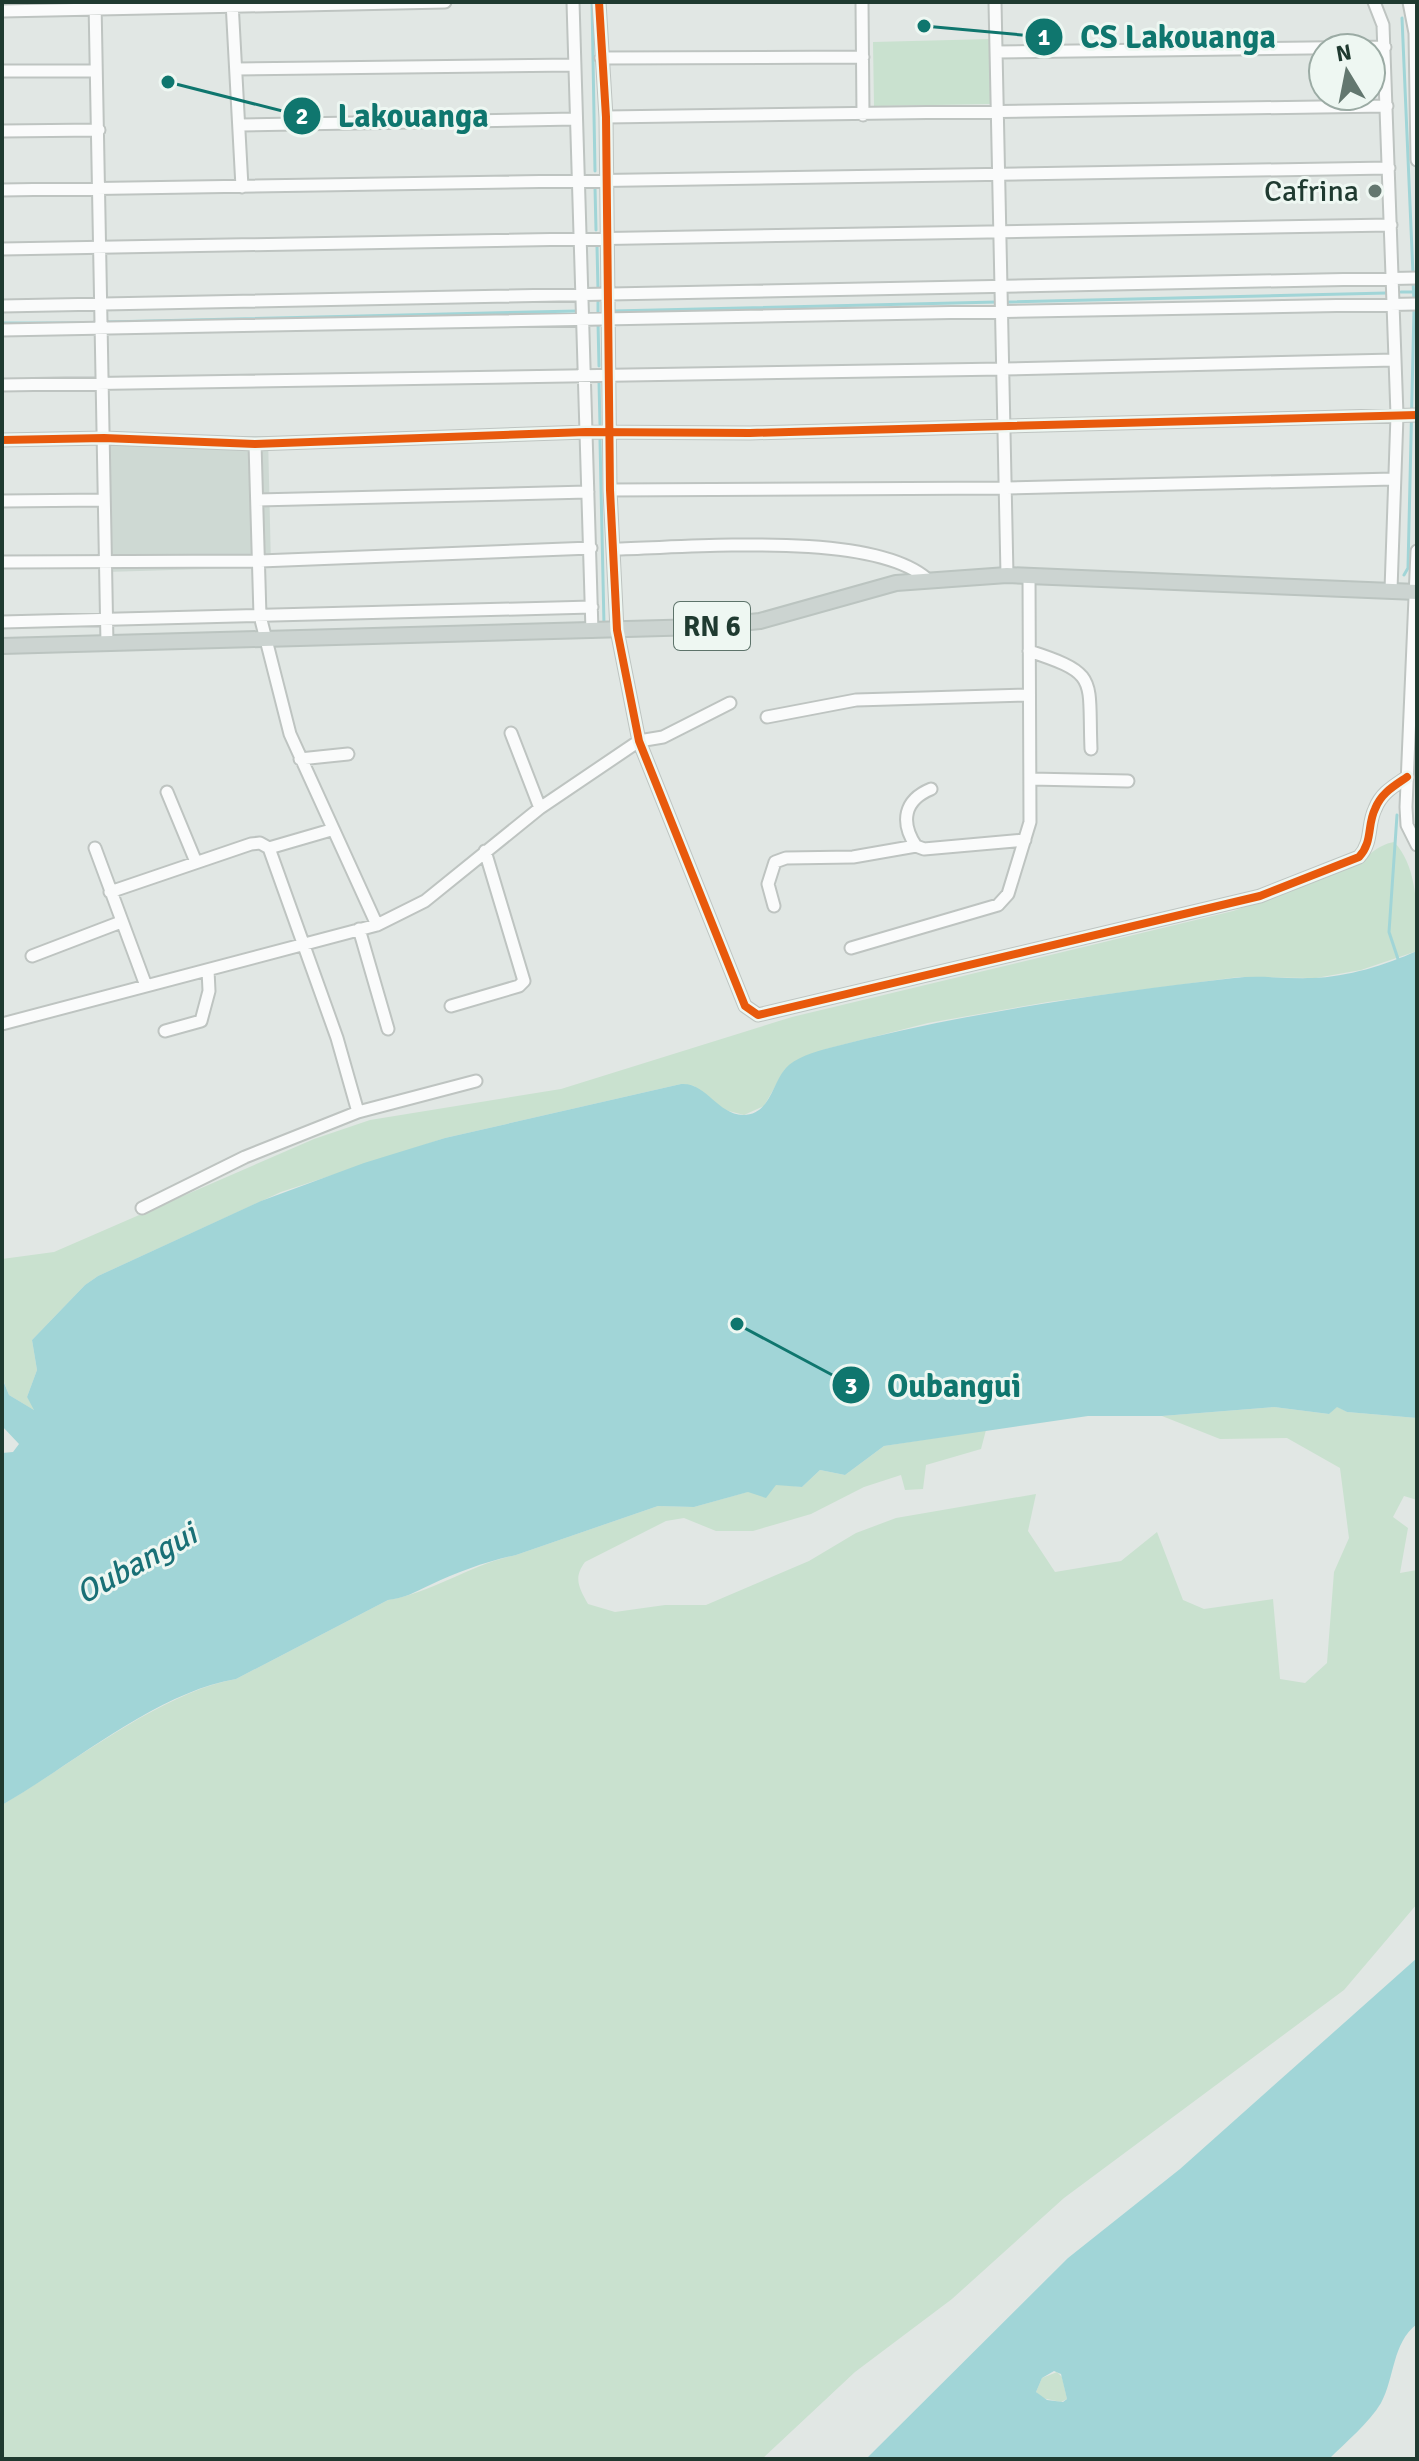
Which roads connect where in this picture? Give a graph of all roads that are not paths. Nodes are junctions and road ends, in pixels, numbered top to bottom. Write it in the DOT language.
graph roads {
  1 [pos="445,2"];
  2 [pos="573,2"];
  3 [pos="599,2"];
  4 [pos="862,2"];
  5 [pos="995,2"];
  6 [pos="1374,2"];
  7 [pos="1409,2"];
  8 [pos="95,5"];
  9 [pos="232,5"];
  10 [pos="2,11"];
  11 [pos="1416,28"];
  12 [pos="1384,32"];
  13 [pos="1307,48"];
  14 [pos="996,52"];
  15 [pos="863,57"];
  16 [pos="601,58"];
  17 [pos="575,65"];
  18 [pos="237,69"];
  19 [pos="2,71"];
  20 [pos="95,71"];
  21 [pos="1387,106"];
  22 [pos="1307,107"];
  23 [pos="996,112"];
  24 [pos="863,115"];
  25 [pos="606,117"];
  26 [pos="576,119"];
  27 [pos="241,125"];
  28 [pos="99,130"];
  29 [pos="2,131"];
  30 [pos="1417,160"];
  31 [pos="1389,168"];
  32 [pos="997,174"];
  33 [pos="604,179"];
  34 [pos="577,180"];
  35 [pos="242,187"];
  36 [pos="2,190"];
  37 [pos="101,190"];
  38 [pos="1391,225"];
  39 [pos="1000,231"];
  40 [pos="579,238"];
  41 [pos="606,238"];
  42 [pos="2,249"];
  43 [pos="101,249"];
  44 [pos="1395,276"];
  45 [pos="1417,278"];
  46 [pos="1001,289"];
  47 [pos="583,295"];
  48 [pos="607,295"];
  49 [pos="100,302"];
  50 [pos="1417,304"];
  51 [pos="1395,305"];
  52 [pos="2,306"];
  53 [pos="1002,311"];
  54 [pos="584,319"];
  55 [pos="608,319"];
  56 [pos="2,330"];
  57 [pos="100,331"];
  58 [pos="1395,360"];
  59 [pos="1003,369"];
  60 [pos="585,374"];
  61 [pos="609,374"];
  62 [pos="102,383"];
  63 [pos="2,385"];
  64 [pos="1397,415"];
  65 [pos="1417,415"];
  66 [pos="1004,427"];
  67 [pos="586,432"];
  68 [pos="609,432"];
  69 [pos="104,438"];
  70 [pos="2,440"];
  71 [pos="255,444"];
  72 [pos="1394,479"];
  73 [pos="1006,488"];
  74 [pos="610,490"];
  75 [pos="588,492"];
  76 [pos="104,500"];
  77 [pos="257,500"];
  78 [pos="2,501"];
  79 [pos="591,548"];
  80 [pos="613,549"];
  81 [pos="1417,551"];
  82 [pos="104,560"];
  83 [pos="260,561"];
  84 [pos="2,562"];
  85 [pos="1007,575"];
  86 [pos="1029,575"];
  87 [pos="927,579"];
  88 [pos="1391,590"];
  89 [pos="1416,592"];
  90 [pos="592,607"];
  91 [pos="260,616"];
  92 [pos="105,619"];
  93 [pos="2,622"];
  94 [pos="617,630"];
  95 [pos="592,631"];
  96 [pos="265,640"];
  97 [pos="107,644"];
  98 [pos="2,646"];
  99 [pos="1029,651"];
  100 [pos="1027,695"];
  101 [pos="730,703"];
  102 [pos="767,717"];
  103 [pos="511,733"];
  104 [pos="639,741"];
  105 [pos="1091,749"];
  106 [pos="348,754"];
  107 [pos="300,759"];
  108 [pos="1407,777"];
  109 [pos="1030,779"];
  110 [pos="1128,781"];
  111 [pos="931,789"];
  112 [pos="167,792"];
  113 [pos="540,808"];
  114 [pos="331,830"];
  115 [pos="1025,840"];
  116 [pos="1417,845"];
  117 [pos="916,846"];
  118 [pos="95,848"];
  119 [pos="269,848"];
  120 [pos="485,851"];
  121 [pos="196,862"];
  122 [pos="110,892"];
  123 [pos="774,906"];
  124 [pos="121,922"];
  125 [pos="377,925"];
  126 [pos="359,929"];
  127 [pos="304,942"];
  128 [pos="851,948"];
  129 [pos="32,956"];
  130 [pos="208,970"];
  131 [pos="145,983"];
  132 [pos="451,1006"];
  133 [pos="2,1024"];
  134 [pos="388,1029"];
  135 [pos="165,1031"];
  136 [pos="476,1081"];
  137 [pos="358,1112"];
  138 [pos="142,1208"];
  1 -- 9 [label="street"];
  2 -- 17 [label="street"];
  3 -- 16 [label="street"];
  4 -- 15 [label="street"];
  5 -- 14 [label="street"];
  6 -- 12 [label="street"];
  7 -- 11 [label="street"];
  8 -- 9 [label="street"];
  8 -- 10 [label="street"];
  8 -- 20 [label="street"];
  9 -- 18 [label="street"];
  11 -- 30 [label="street"];
  13 -- 14 [label="street"];
  14 -- 23 [label="street"];
  15 -- 16 [label="street"];
  15 -- 24 [label="street"];
  16 -- 25 [label="street"];
  17 -- 18 [label="street"];
  17 -- 26 [label="street"];
  18 -- 27 [label="street"];
  19 -- 20 [label="street"];
  20 -- 28 [label="street"];
  21 -- 31 [label="street"];
  22 -- 23 [label="street"];
  23 -- 24 [label="street"];
  23 -- 32 [label="street"];
  24 -- 25 [label="street"];
  25 -- 33 [label="street"];
  26 -- 27 [label="street"];
  26 -- 34 [label="street"];
  27 -- 35 [label="street"];
  28 -- 29 [label="street"];
  28 -- 37 [label="street"];
  31 -- 32 [label="street"];
  31 -- 38 [label="street"];
  32 -- 33 [label="street"];
  32 -- 39 [label="street"];
  33 -- 34 [label="street"];
  33 -- 41 [label="street"];
  34 -- 35 [label="street"];
  34 -- 40 [label="street"];
  35 -- 37 [label="street"];
  36 -- 37 [label="street"];
  37 -- 43 [label="street"];
  38 -- 39 [label="street"];
  38 -- 44 [label="street"];
  39 -- 41 [label="street"];
  39 -- 46 [label="street"];
  40 -- 41 [label="street"];
  40 -- 43 [label="street"];
  40 -- 47 [label="street"];
  41 -- 48 [label="street"];
  42 -- 43 [label="street"];
  43 -- 49 [label="street"];
  44 -- 45 [label="street"];
  44 -- 46 [label="street"];
  44 -- 51 [label="street"];
  46 -- 48 [label="street"];
  46 -- 53 [label="street"];
  47 -- 48 [label="street"];
  47 -- 49 [label="street"];
  47 -- 54 [label="street"];
  48 -- 55 [label="street"];
  49 -- 52 [label="street"];
  49 -- 57 [label="street"];
  50 -- 51 [label="street"];
  51 -- 53 [label="street"];
  51 -- 58 [label="street"];
  53 -- 55 [label="street"];
  53 -- 59 [label="street"];
  54 -- 55 [label="street"];
  54 -- 57 [label="street"];
  54 -- 60 [label="street"];
  55 -- 61 [label="street"];
  56 -- 57 [label="street"];
  57 -- 62 [label="street"];
  58 -- 59 [label="street"];
  58 -- 64 [label="street"];
  59 -- 61 [label="street"];
  59 -- 66 [label="street"];
  60 -- 61 [label="street"];
  60 -- 62 [label="street"];
  60 -- 67 [label="street"];
  61 -- 68 [label="street"];
  62 -- 63 [label="street"];
  62 -- 69 [label="street"];
  64 -- 65 [label="street"];
  64 -- 66 [label="street"];
  64 -- 72 [label="street"];
  66 -- 68 [label="street"];
  66 -- 73 [label="street"];
  67 -- 68 [label="street"];
  67 -- 71 [label="street"];
  67 -- 75 [label="street"];
  68 -- 74 [label="street"];
  69 -- 70 [label="street"];
  69 -- 71 [label="street"];
  69 -- 76 [label="street"];
  71 -- 77 [label="street"];
  72 -- 73 [label="street"];
  72 -- 88 [label="street"];
  73 -- 74 [label="street"];
  73 -- 85 [label="street"];
  74 -- 80 [label="street"];
  75 -- 77 [label="street"];
  75 -- 79 [label="street"];
  76 -- 78 [label="street"];
  76 -- 82 [label="street"];
  77 -- 83 [label="street"];
  79 -- 83 [label="street"];
  79 -- 90 [label="street"];
  80 -- 87 [label="street"];
  80 -- 94 [label="street"];
  81 -- 89 [label="street"];
  82 -- 83 [label="street"];
  82 -- 84 [label="street"];
  82 -- 92 [label="street"];
  83 -- 91 [label="street"];
  85 -- 86 [label="main road, RN 6"];
  85 -- 87 [label="main road, RN 6"];
  86 -- 88 [label="main road, RN 6"];
  86 -- 99 [label="street"];
  87 -- 94 [label="main road, RN 6"];
  88 -- 89 [label="main road, RN 6"];
  89 -- 108 [label="street"];
  90 -- 91 [label="street"];
  90 -- 95 [label="street"];
  91 -- 92 [label="street"];
  91 -- 96 [label="street"];
  92 -- 93 [label="street"];
  92 -- 97 [label="street"];
  94 -- 95 [label="main road, RN 6"];
  94 -- 104 [label="street"];
  95 -- 96 [label="main road, RN 6"];
  96 -- 97 [label="main road, RN 6"];
  96 -- 107 [label="street"];
  97 -- 98 [label="main road, RN 6"];
  99 -- 100 [label="street"];
  99 -- 105 [label="street"];
  100 -- 102 [label="street"];
  100 -- 109 [label="street"];
  101 -- 104 [label="street"];
  103 -- 113 [label="street"];
  104 -- 108 [label="street"];
  104 -- 113 [label="street"];
  106 -- 107 [label="street"];
  107 -- 114 [label="street"];
  108 -- 116 [label="street"];
  109 -- 110 [label="street"];
  109 -- 115 [label="street"];
  111 -- 117 [label="street"];
  112 -- 121 [label="street"];
  113 -- 120 [label="street"];
  114 -- 119 [label="street"];
  114 -- 125 [label="street"];
  115 -- 117 [label="street"];
  115 -- 128 [label="street"];
  117 -- 123 [label="street"];
  118 -- 122 [label="street"];
  119 -- 121 [label="street"];
  119 -- 127 [label="street"];
  120 -- 125 [label="street"];
  120 -- 132 [label="street"];
  121 -- 122 [label="street"];
  122 -- 124 [label="street"];
  124 -- 129 [label="street"];
  124 -- 131 [label="street"];
  125 -- 126 [label="street"];
  126 -- 127 [label="street"];
  126 -- 134 [label="street"];
  127 -- 130 [label="street"];
  127 -- 137 [label="street"];
  130 -- 131 [label="street"];
  130 -- 135 [label="street"];
  131 -- 133 [label="street"];
  136 -- 137 [label="street"];
  137 -- 138 [label="street"];
}
